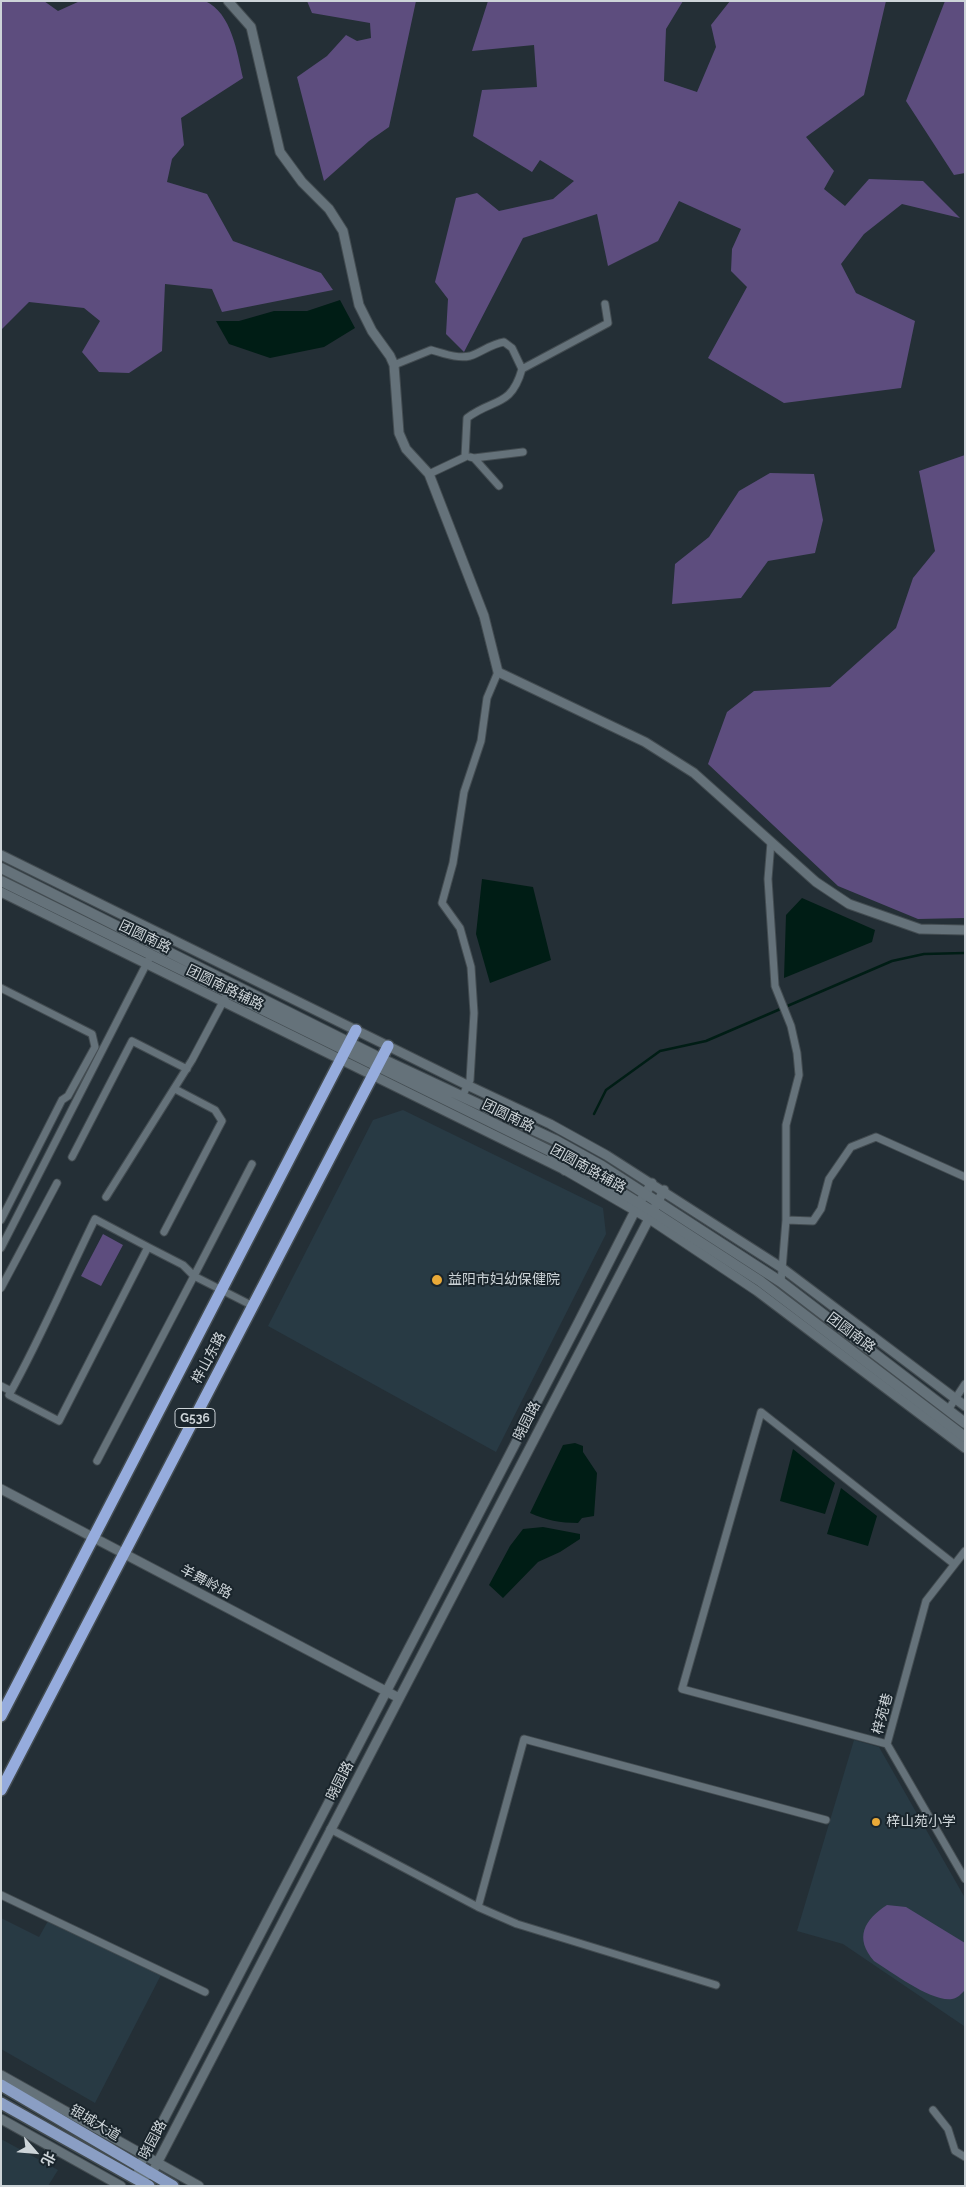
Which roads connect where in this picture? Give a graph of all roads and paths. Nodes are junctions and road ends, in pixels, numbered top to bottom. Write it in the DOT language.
graph roads {
  1 [pos="230,2"];
  2 [pos="605,304"];
  3 [pos="394,365"];
  4 [pos="522,369"];
  5 [pos="523,452"];
  6 [pos="465,457"];
  7 [pos="474,458"];
  8 [pos="429,474"];
  9 [pos="499,486"];
  10 [pos="498,672"];
  11 [pos="771,842"];
  12 [pos="1,855"];
  13 [pos="1,868"];
  14 [pos="1,881"];
  15 [pos="1,892"];
  16 [pos="965,930"];
  17 [pos="149,960"];
  18 [pos="1,988"];
  19 [pos="225,998"];
  20 [pos="356,1030"];
  21 [pos="388,1046"];
  22 [pos="345,1052"];
  23 [pos="377,1068"];
  24 [pos="187,1069"];
  25 [pos="467,1085"];
  26 [pos="174,1088"];
  27 [pos="462,1096"];
  28 [pos="548,1150"];
  29 [pos="72,1157"];
  30 [pos="252,1164"];
  31 [pos="565,1170"];
  32 [pos="965,1177"];
  33 [pos="57,1183"];
  34 [pos="652,1183"];
  35 [pos="664,1190"];
  36 [pos="645,1193"];
  37 [pos="106,1197"];
  38 [pos="637,1206"];
  39 [pos="653,1210"];
  40 [pos="1,1220"];
  41 [pos="786,1220"];
  42 [pos="164,1232"];
  43 [pos="148,1247"];
  44 [pos="1,1248"];
  45 [pos="782,1268"];
  46 [pos="194,1276"];
  47 [pos="781,1282"];
  48 [pos="1,1288"];
  49 [pos="222,1290"];
  50 [pos="254,1306"];
  51 [pos="965,1384"];
  52 [pos="1,1386"];
  53 [pos="12,1391"];
  54 [pos="955,1398"];
  55 [pos="965,1406"];
  56 [pos="948,1410"];
  57 [pos="965,1423"];
  58 [pos="965,1437"];
  59 [pos="965,1448"];
  60 [pos="97,1461"];
  61 [pos="1,1489"];
  62 [pos="93,1539"];
  63 [pos="965,1550"];
  64 [pos="124,1554"];
  65 [pos="954,1564"];
  66 [pos="386,1691"];
  67 [pos="399,1698"];
  68 [pos="1,1716"];
  69 [pos="887,1744"];
  70 [pos="1,1790"];
  71 [pos="826,1820"];
  72 [pos="330,1829"];
  73 [pos="965,1879"];
  74 [pos="1,1895"];
  75 [pos="478,1907"];
  76 [pos="716,1985"];
  77 [pos="205,1992"];
  78 [pos="1,2075"];
  79 [pos="1,2085"];
  80 [pos="1,2103"];
  81 [pos="933,2110"];
  82 [pos="1,2119"];
  83 [pos="145,2155"];
  84 [pos="965,2157"];
  85 [pos="158,2162"];
  86 [pos="138,2167"];
  87 [pos="152,2174"];
  88 [pos="135,2182"];
  89 [pos="121,2186"];
  90 [pos="149,2186"];
  91 [pos="173,2186"];
  92 [pos="199,2186"];
  1 -- 3 [label="street"];
  2 -- 4 [label="street"];
  3 -- 4 [label="street"];
  3 -- 8 [label="street"];
  4 -- 6 [label="street"];
  5 -- 7 [label="street"];
  6 -- 7 [label="street"];
  6 -- 8 [label="street"];
  7 -- 9 [label="street"];
  8 -- 10 [label="street"];
  10 -- 11 [label="street"];
  10 -- 25 [label="street"];
  11 -- 16 [label="street"];
  11 -- 41 [label="street"];
  12 -- 20 [label="street, 团圆南路辅路"];
  13 -- 22 [label="main road, 团圆南路"];
  14 -- 17 [label="main road, 团圆南路"];
  15 -- 17 [label="street"];
  17 -- 19 [label="main road, 团圆南路"];
  17 -- 44 [label="street"];
  18 -- 40 [label="street"];
  19 -- 22 [label="main road, 团圆南路"];
  19 -- 24 [label="street"];
  20 -- 21 [label="street, 团圆南路辅路"];
  20 -- 22 [label="highway, 梓山东路 / G536"];
  21 -- 23 [label="highway, 梓山东路 / G536"];
  21 -- 25 [label="street, 团圆南路辅路"];
  22 -- 23 [label="main road, 团圆南路"];
  22 -- 49 [label="highway, 梓山东路 / G536"];
  23 -- 27 [label="main road, 团圆南路"];
  23 -- 28 [label="main road, 团圆南路"];
  23 -- 31 [label="street, 团圆南路辅路"];
  23 -- 50 [label="highway, 梓山东路 / G536"];
  24 -- 26 [label="street"];
  24 -- 29 [label="street"];
  25 -- 27 [label="street"];
  25 -- 34 [label="street, 团圆南路辅路"];
  26 -- 37 [label="street"];
  26 -- 42 [label="street"];
  27 -- 36 [label="main road, 团圆南路"];
  28 -- 31 [label="main road"];
  28 -- 38 [label="main road, 团圆南路"];
  30 -- 46 [label="street"];
  31 -- 38 [label="street, 团圆南路辅路"];
  32 -- 41 [label="street"];
  33 -- 48 [label="street"];
  34 -- 35 [label="street, 团圆南路辅路"];
  34 -- 36 [label="street, 晓园路"];
  35 -- 39 [label="street, 晓园路"];
  35 -- 45 [label="street, 团圆南路辅路"];
  36 -- 38 [label="street, 晓园路"];
  36 -- 39 [label="main road, 团圆南路"];
  38 -- 39 [label="main road, 团圆南路"];
  38 -- 66 [label="street, 晓园路"];
  39 -- 47 [label="main road, 团圆南路"];
  39 -- 58 [label="main road, 团圆南路"];
  39 -- 59 [label="street"];
  39 -- 67 [label="street, 晓园路"];
  41 -- 45 [label="street"];
  43 -- 46 [label="street"];
  43 -- 53 [label="street"];
  43 -- 53 [label="street"];
  45 -- 47 [label="street"];
  45 -- 54 [label="street, 团圆南路辅路"];
  46 -- 49 [label="street"];
  46 -- 60 [label="street"];
  47 -- 56 [label="main road, 团圆南路"];
  49 -- 50 [label="street"];
  49 -- 62 [label="highway, 梓山东路 / G536"];
  50 -- 64 [label="highway, 梓山东路 / G536"];
  51 -- 54 [label="street"];
  52 -- 53 [label="street"];
  54 -- 55 [label="street, 团圆南路辅路"];
  54 -- 56 [label="street"];
  56 -- 57 [label="main road, 团圆南路"];
  61 -- 62 [label="street, 羊舞岭路"];
  62 -- 64 [label="street, 羊舞岭路"];
  62 -- 68 [label="highway, 梓山东路 / G536"];
  63 -- 65 [label="street, 梓苑巷"];
  64 -- 66 [label="street, 羊舞岭路"];
  64 -- 70 [label="highway, 梓山东路 / G536"];
  65 -- 69 [label="street, 梓苑巷"];
  65 -- 69 [label="street"];
  66 -- 67 [label="street, 羊舞岭路"];
  66 -- 83 [label="street, 晓园路"];
  67 -- 72 [label="street, 晓园路"];
  69 -- 73 [label="street, 梓苑巷"];
  71 -- 75 [label="street"];
  72 -- 75 [label="street"];
  72 -- 85 [label="street, 晓园路"];
  74 -- 77 [label="street"];
  75 -- 76 [label="street"];
  78 -- 83 [label="street"];
  79 -- 86 [label="main road, 银城大道"];
  80 -- 88 [label="main road, 银城大道"];
  81 -- 84 [label="street"];
  82 -- 89 [label="street"];
  83 -- 85 [label="street"];
  83 -- 86 [label="street, 晓园路"];
  85 -- 87 [label="street, 晓园路"];
  85 -- 92 [label="street"];
  86 -- 87 [label="main road, 银城大道"];
  86 -- 88 [label="street, 晓园路"];
  87 -- 88 [label="street, 晓园路"];
  87 -- 91 [label="main road, 银城大道"];
  88 -- 90 [label="main road, 银城大道"];
}
